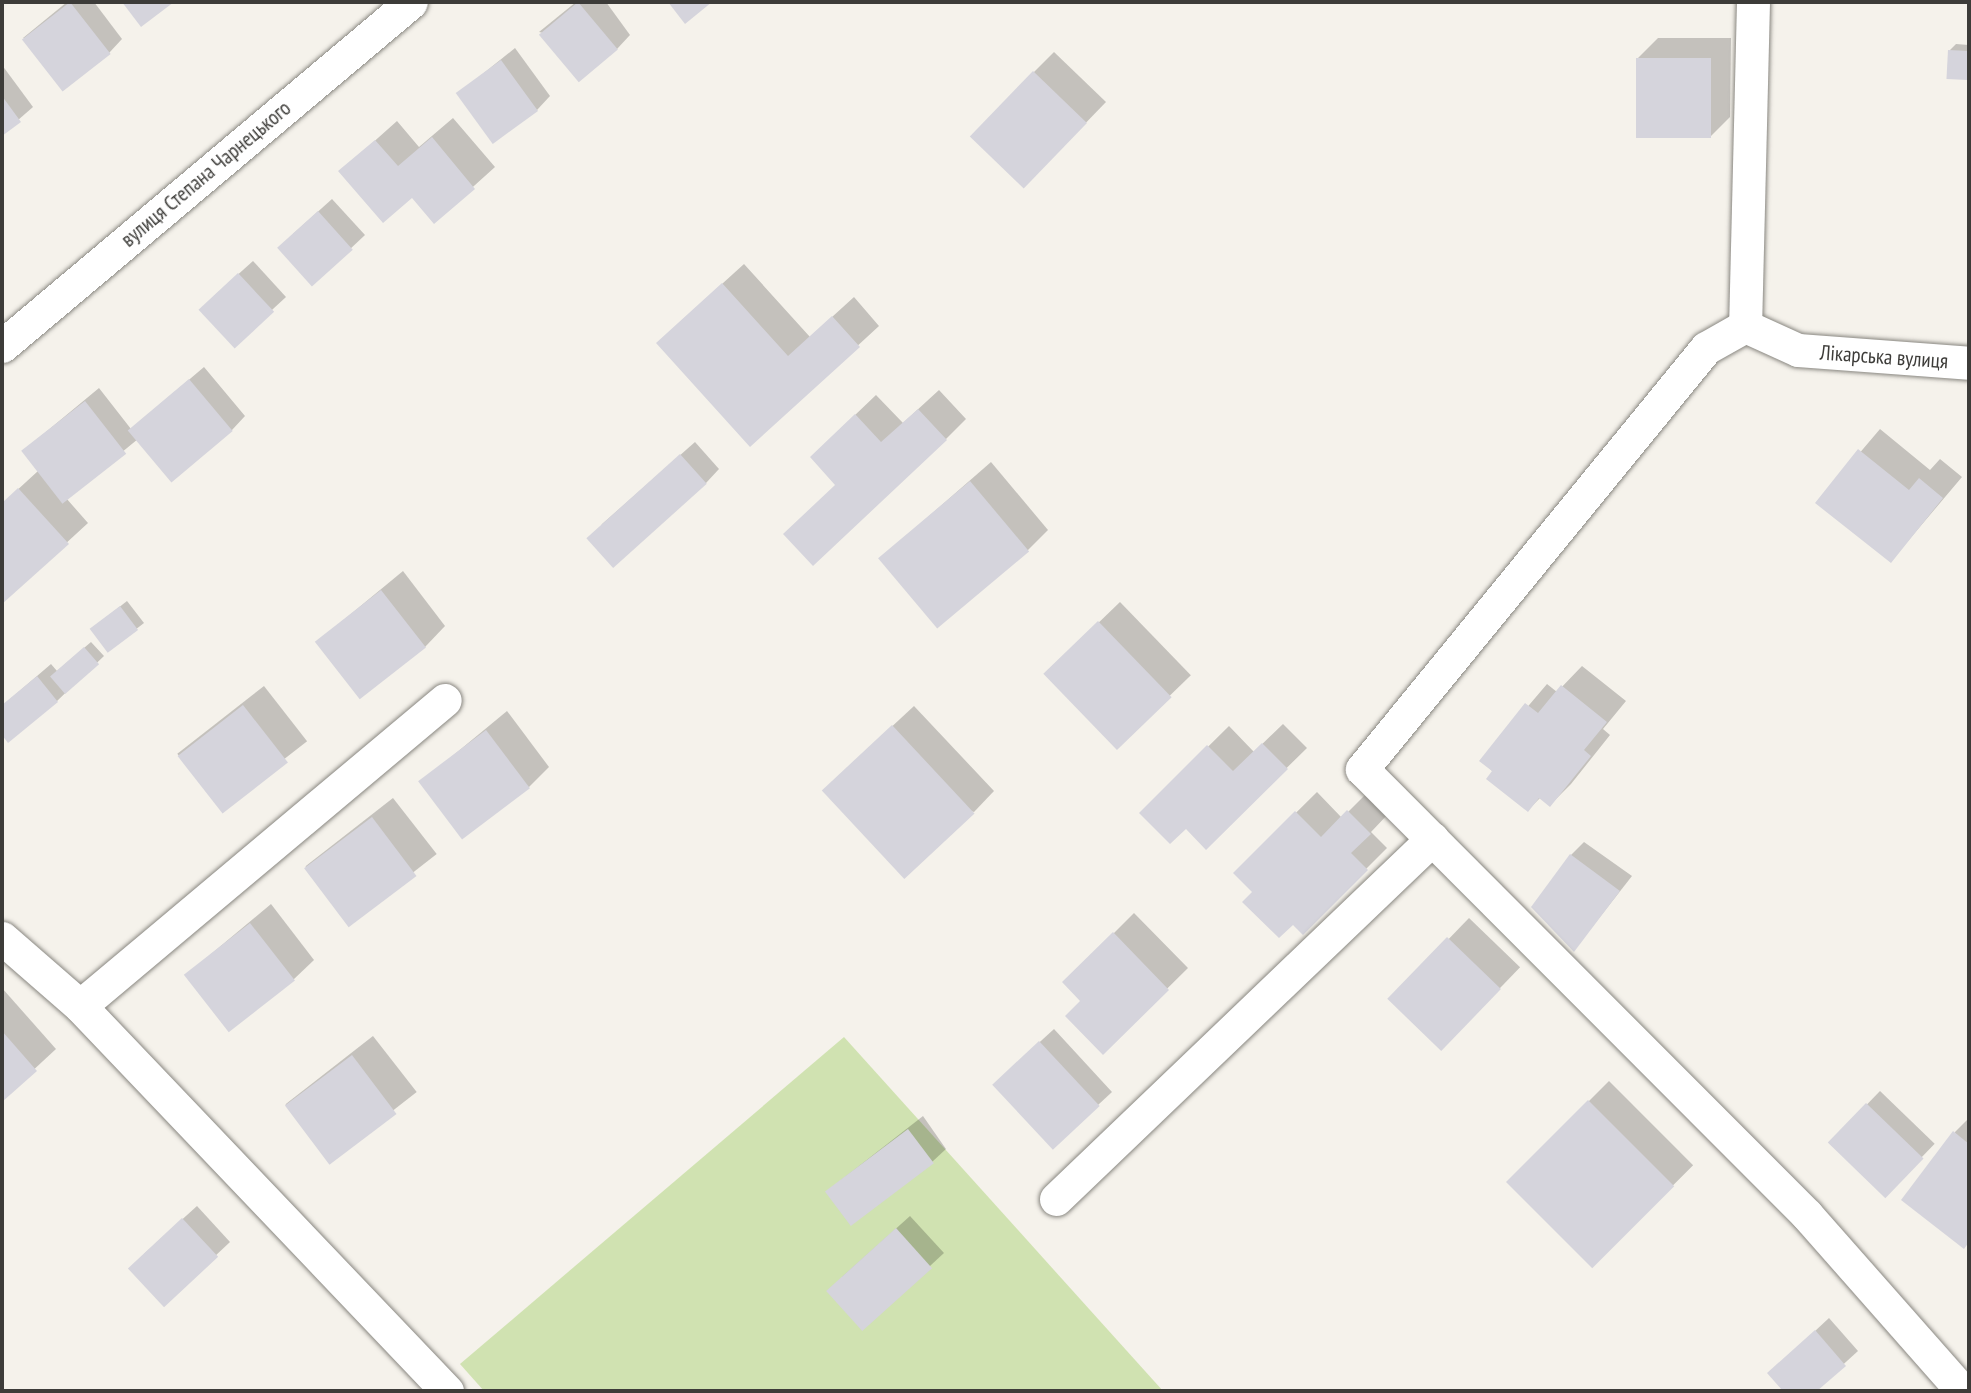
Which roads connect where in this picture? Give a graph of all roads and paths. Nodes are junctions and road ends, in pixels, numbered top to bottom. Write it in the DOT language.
graph roads {
  1 [pos="411,2"];
  2 [pos="1753,2"];
  3 [pos="1745,326"];
  4 [pos="2,346"];
  5 [pos="1969,363"];
  6 [pos="445,700"];
  7 [pos="1432,839"];
  8 [pos="2,938"];
  9 [pos="79,1006"];
  10 [pos="1056,1199"];
  11 [pos="447,1391"];
  12 [pos="1962,1391"];
  1 -- 4 [label="street, вулиця Степана Чарнецького"];
  2 -- 3 [label="street"];
  3 -- 5 [label="street, Лікарська вулиця"];
  3 -- 7 [label="street"];
  6 -- 9 [label="street"];
  7 -- 10 [label="street"];
  7 -- 12 [label="street"];
  8 -- 9 [label="street"];
  9 -- 11 [label="street"];
}
